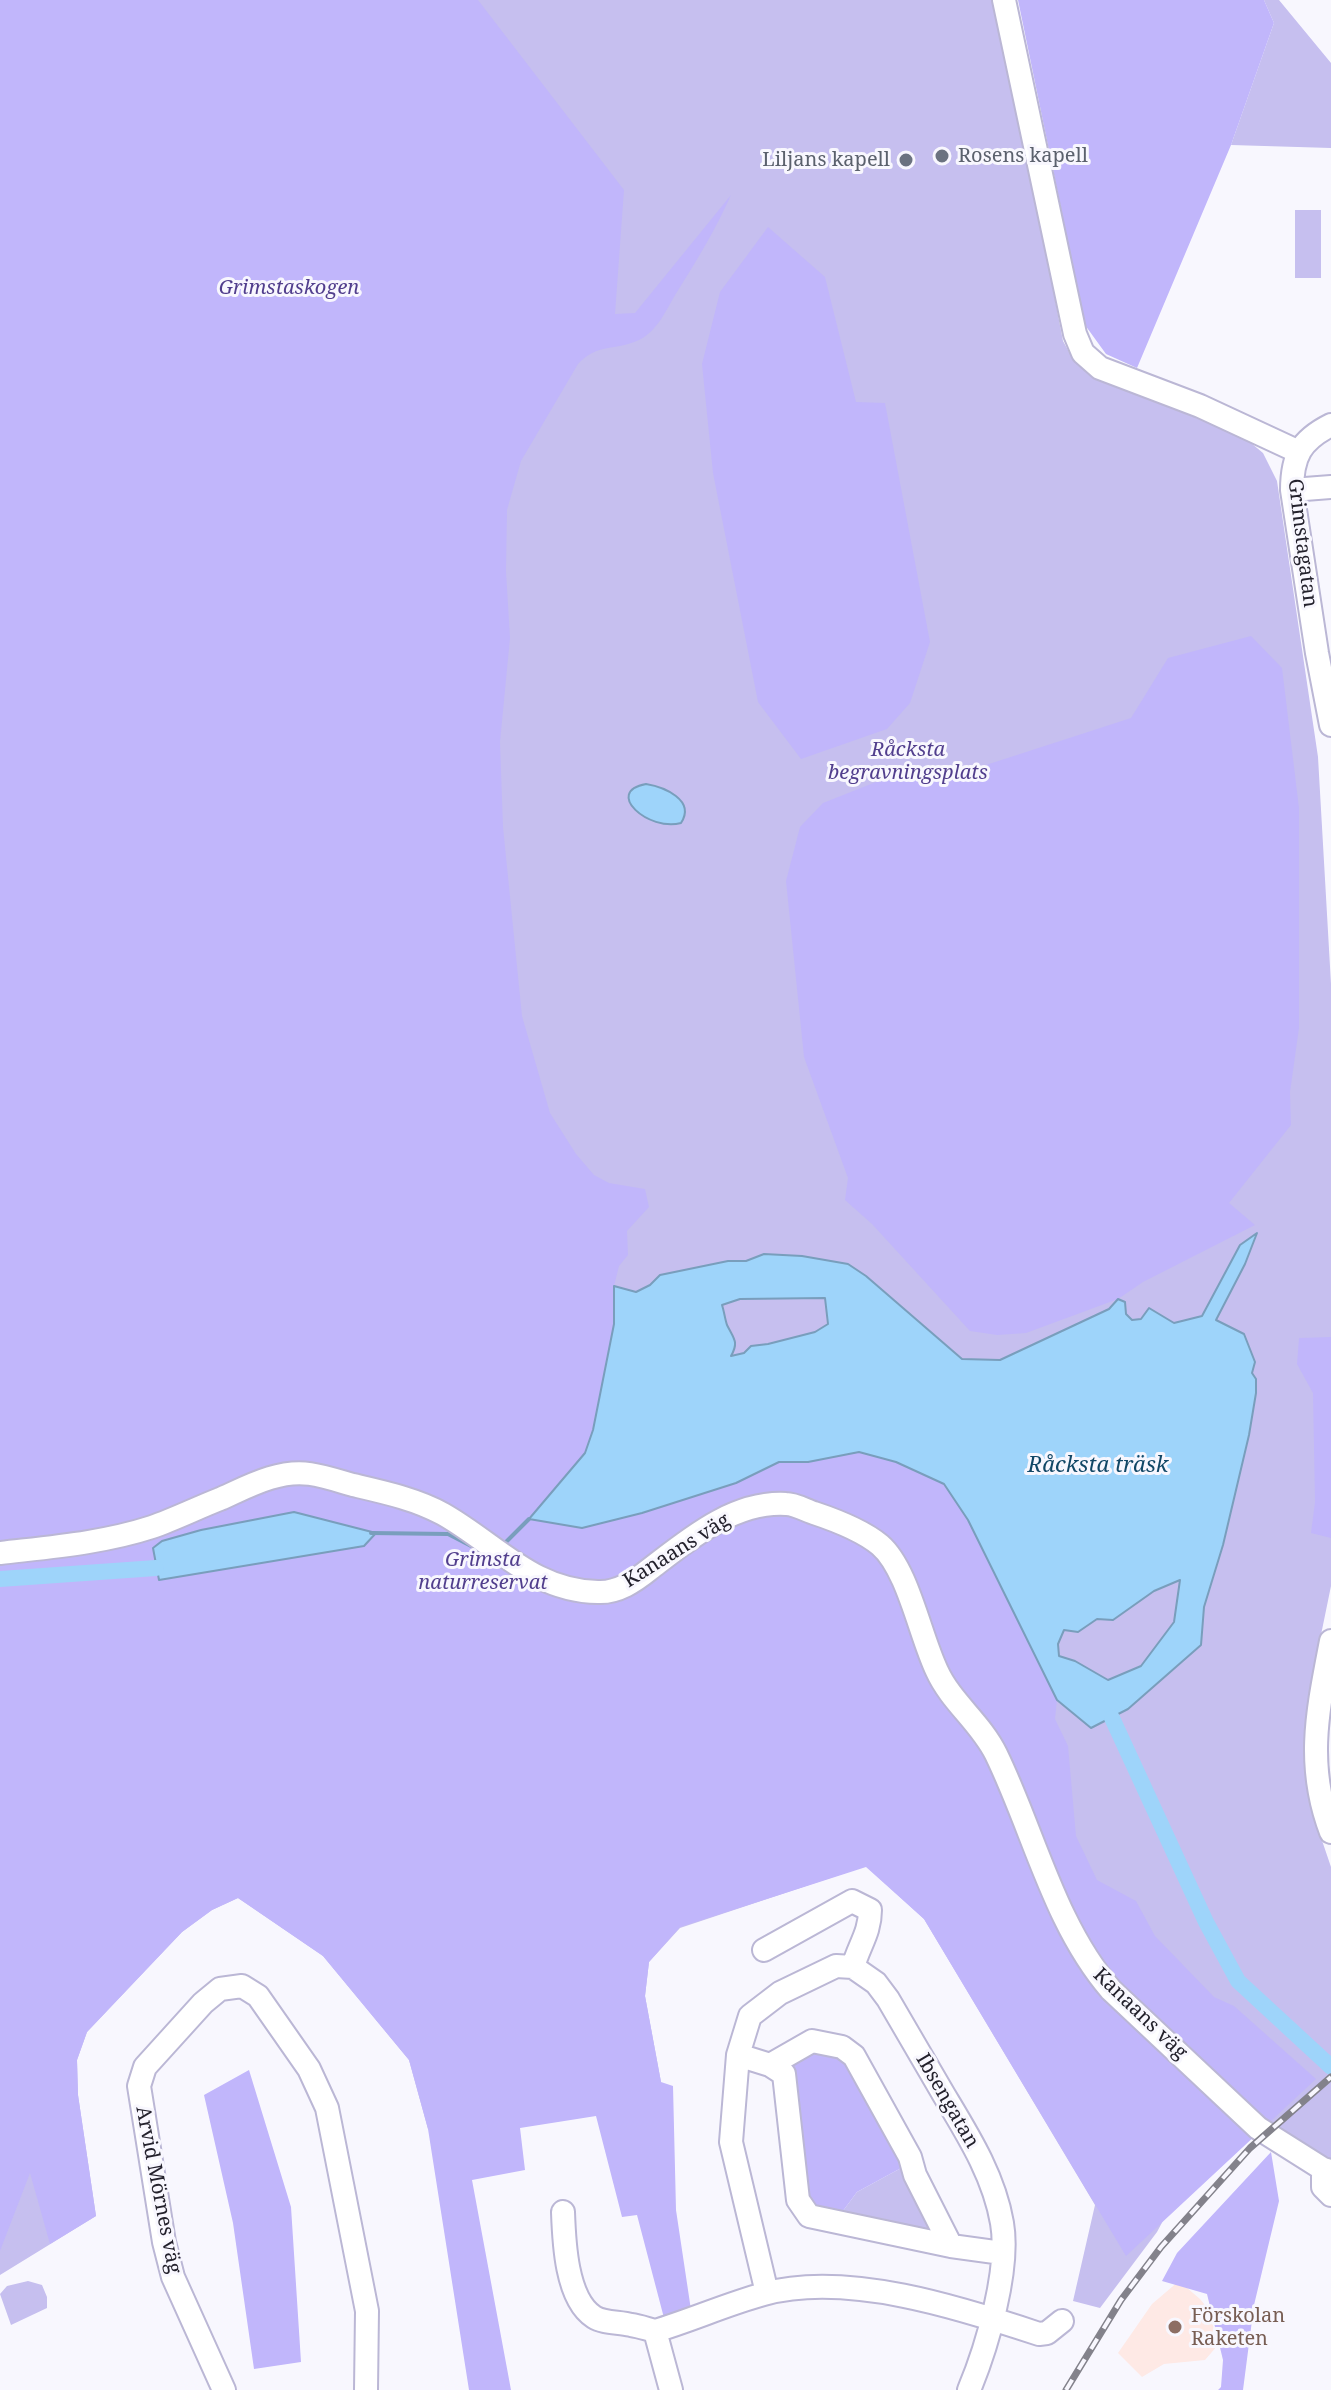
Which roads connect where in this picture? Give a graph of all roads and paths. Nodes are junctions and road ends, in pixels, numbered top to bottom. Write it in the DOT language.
graph roads {
  1 [pos="1004,0"];
  2 [pos="1331,425"];
  3 [pos="1299,452"];
  4 [pos="1331,487"];
  5 [pos="1292,490"];
  6 [pos="1331,725"];
  7 [pos="0,1553"];
  8 [pos="1331,1641"];
  9 [pos="1331,1832"];
  10 [pos="764,1950"];
  11 [pos="853,1967"];
  12 [pos="738,2055"];
  13 [pos="770,2065"];
  14 [pos="1327,2170"];
  15 [pos="1331,2195"];
  16 [pos="563,2212"];
  17 [pos="951,2246"];
  18 [pos="1002,2253"];
  19 [pos="767,2293"];
  20 [pos="993,2319"];
  21 [pos="1062,2321"];
  22 [pos="655,2331"];
  23 [pos="224,2390"];
  24 [pos="366,2390"];
  25 [pos="671,2390"];
  26 [pos="969,2390"];
  1 -- 3 [label="street"];
  2 -- 3 [label="street, Grimstagatan"];
  3 -- 5 [label="street, Grimstagatan"];
  4 -- 5 [label="street"];
  5 -- 6 [label="street, Grimstagatan"];
  7 -- 14 [label="street, Kanaans väg"];
  8 -- 9 [label="street"];
  10 -- 11 [label="street"];
  11 -- 12 [label="street"];
  11 -- 18 [label="street, Ibsengatan"];
  12 -- 13 [label="street"];
  12 -- 19 [label="street"];
  13 -- 17 [label="street"];
  13 -- 17 [label="street"];
  14 -- 15 [label="street"];
  16 -- 22 [label="street"];
  17 -- 18 [label="street"];
  18 -- 20 [label="street, Ibsengatan"];
  19 -- 20 [label="street"];
  19 -- 22 [label="street"];
  20 -- 21 [label="street"];
  20 -- 26 [label="street, Ibsengatan"];
  22 -- 25 [label="street"];
  23 -- 24 [label="street, Arvid Mörnes väg"];
}
